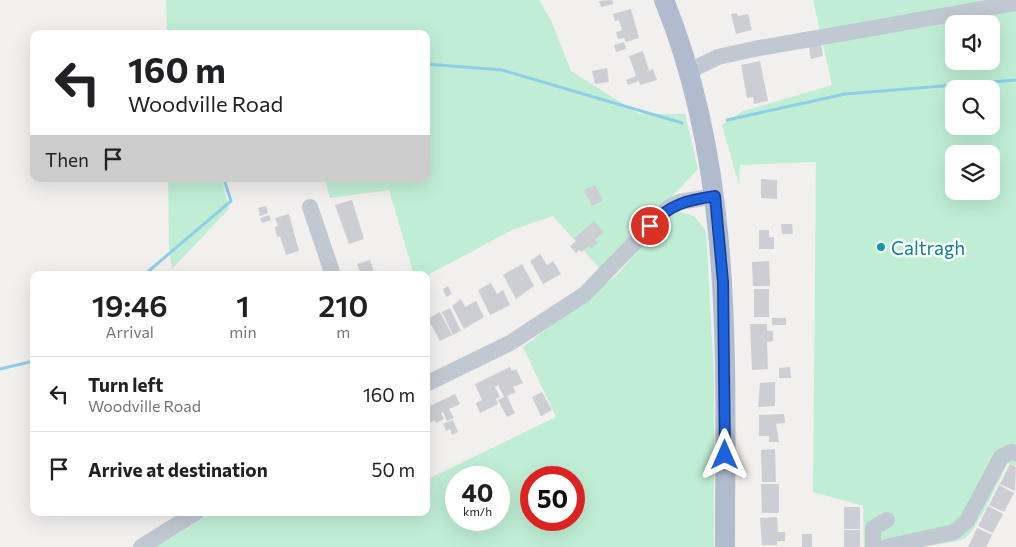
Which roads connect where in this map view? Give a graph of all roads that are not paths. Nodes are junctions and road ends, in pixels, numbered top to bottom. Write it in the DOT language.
graph roads {
  1 [pos="664,0"];
  2 [pos="1016,3"];
  3 [pos="689,71"];
  4 [pos="715,196"];
  5 [pos="310,207"];
  6 [pos="332,271"];
  7 [pos="430,382"];
  8 [pos="1016,453"];
  9 [pos="191,516"];
  10 [pos="887,520"];
  11 [pos="141,547"];
  12 [pos="726,547"];
  13 [pos="872,547"];
  14 [pos="886,547"];
  1 -- 3 [label="main road"];
  2 -- 3 [label="street"];
  3 -- 4 [label="main road"];
  4 -- 7 [label="street"];
  4 -- 12 [label="main road"];
  5 -- 6 [label="street"];
  8 -- 14 [label="street"];
  9 -- 11 [label="street"];
  10 -- 13 [label="street"];
}
